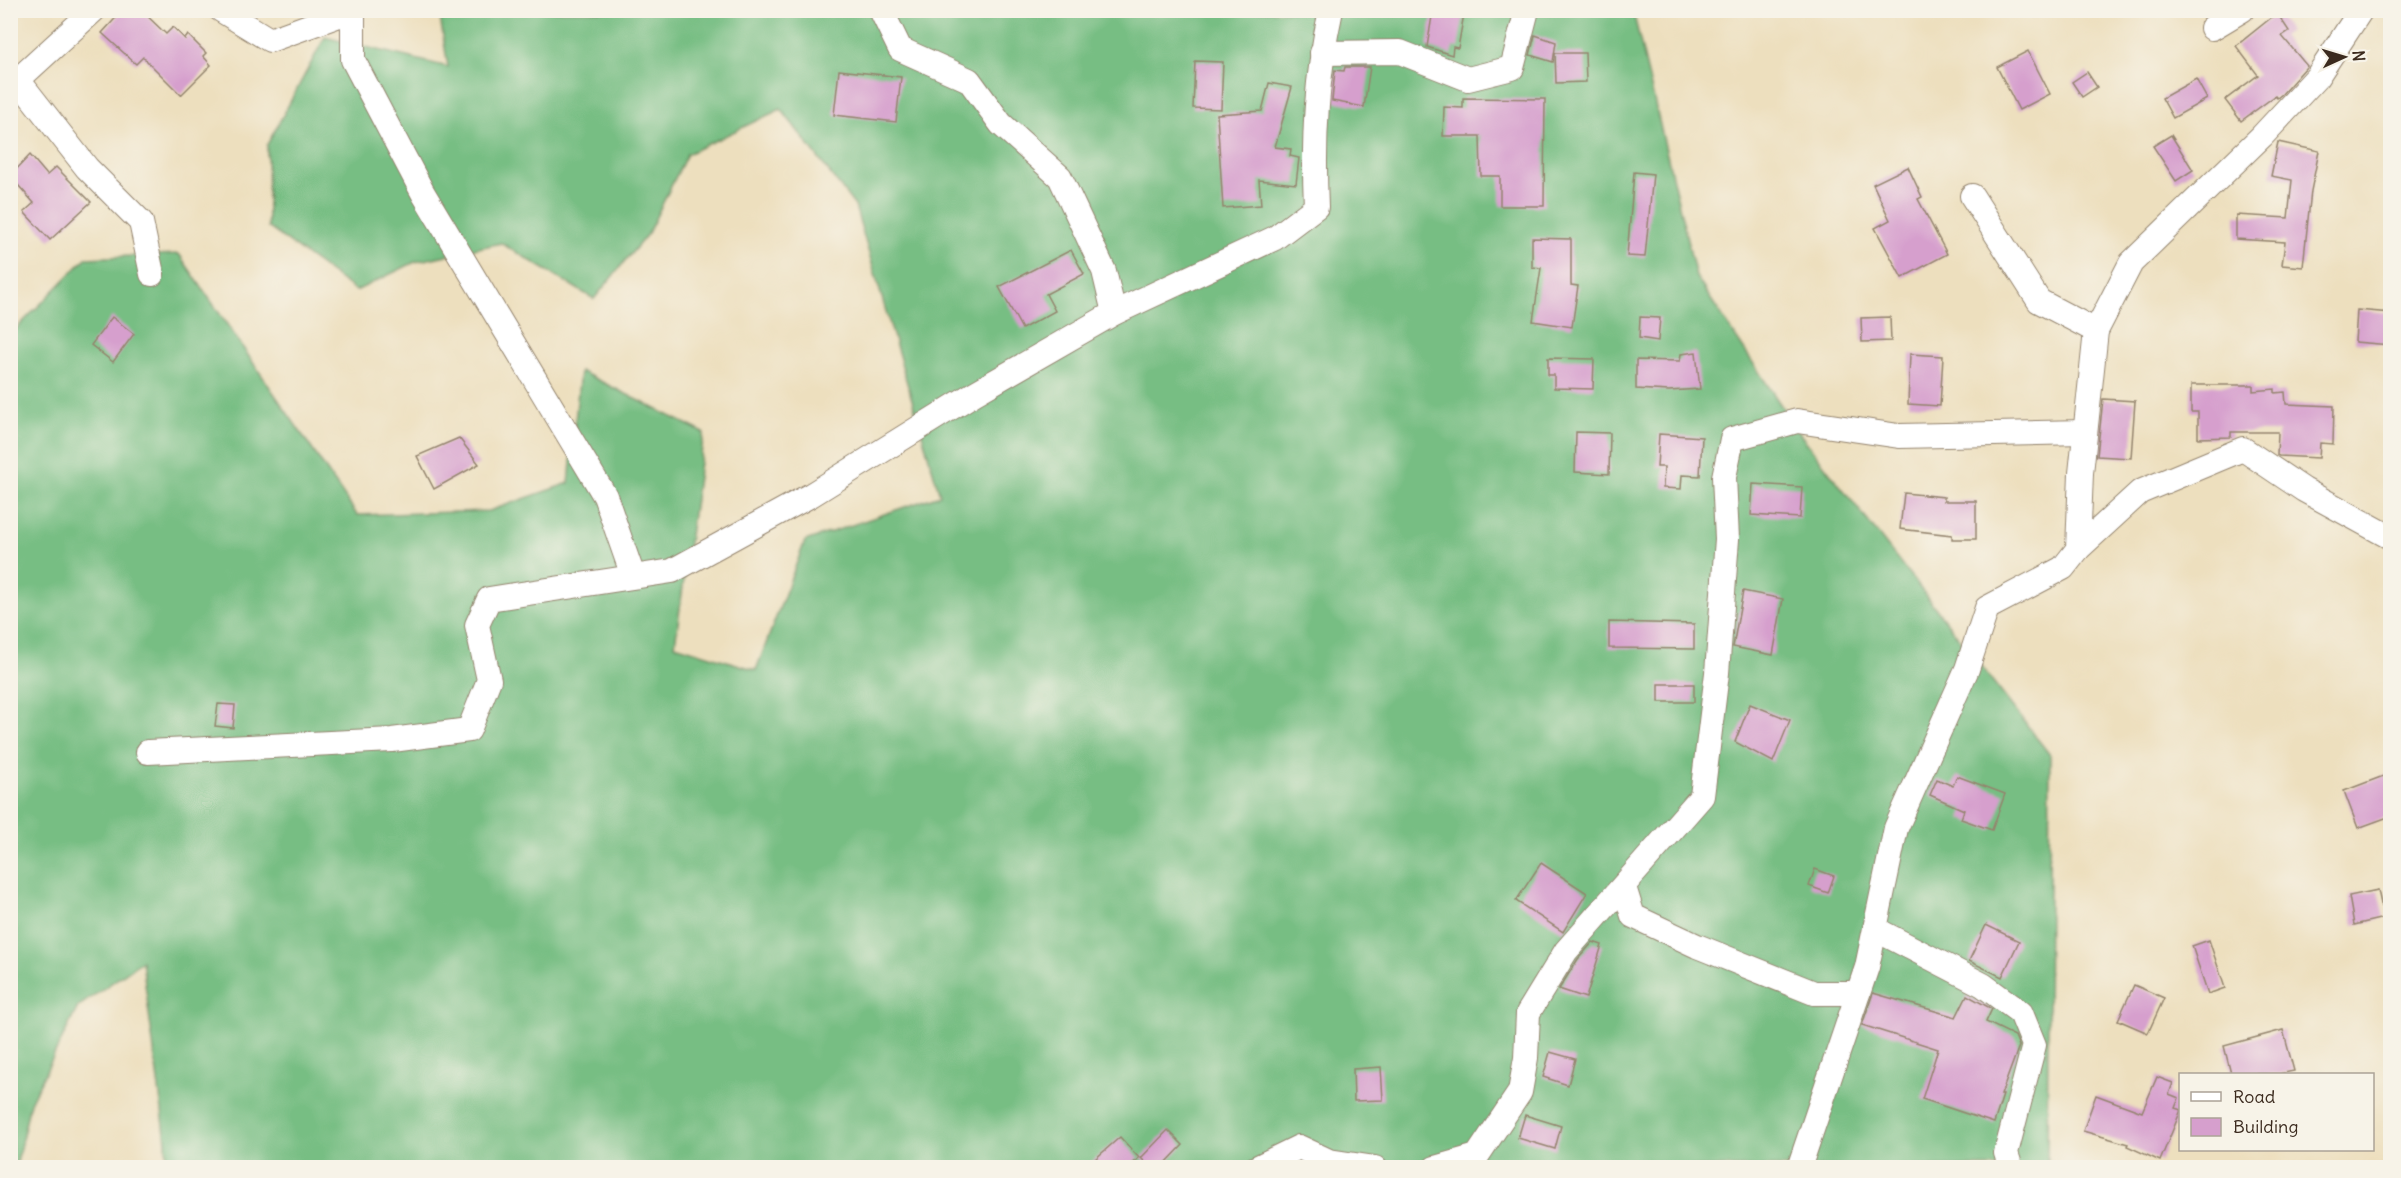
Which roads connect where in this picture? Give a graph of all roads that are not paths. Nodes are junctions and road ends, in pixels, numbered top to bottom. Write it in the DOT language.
graph roads {
  1 [pos="94,10"];
  2 [pos="221,10"];
  3 [pos="881,10"];
  4 [pos="1331,10"];
  5 [pos="1527,10"];
  6 [pos="2242,10"];
  7 [pos="2361,10"];
  8 [pos="2212,28"];
  9 [pos="1322,53"];
  10 [pos="14,83"];
  11 [pos="1972,196"];
  12 [pos="152,274"];
  13 [pos="1114,313"];
  14 [pos="2096,331"];
  15 [pos="2085,432"];
  16 [pos="2391,537"];
  17 [pos="2078,549"];
  18 [pos="633,576"];
  19 [pos="148,752"];
  20 [pos="1624,887"];
  21 [pos="1875,929"];
  22 [pos="1858,993"];
  23 [pos="1256,1167"];
  24 [pos="1375,1167"];
  25 [pos="1435,1167"];
  26 [pos="1799,1167"];
  27 [pos="2011,1167"];
  1 -- 10 [label="street"];
  2 -- 18 [label="street"];
  3 -- 13 [label="street"];
  4 -- 9 [label="street"];
  5 -- 9 [label="street"];
  6 -- 8 [label="street"];
  7 -- 14 [label="street"];
  9 -- 13 [label="street"];
  10 -- 12 [label="street"];
  11 -- 14 [label="street"];
  13 -- 18 [label="street"];
  14 -- 15 [label="street"];
  15 -- 17 [label="street"];
  15 -- 20 [label="street"];
  16 -- 17 [label="street"];
  17 -- 21 [label="street"];
  18 -- 19 [label="street"];
  20 -- 22 [label="street"];
  20 -- 25 [label="street"];
  21 -- 22 [label="street"];
  21 -- 27 [label="street"];
  22 -- 26 [label="street"];
  23 -- 24 [label="street"];
}
